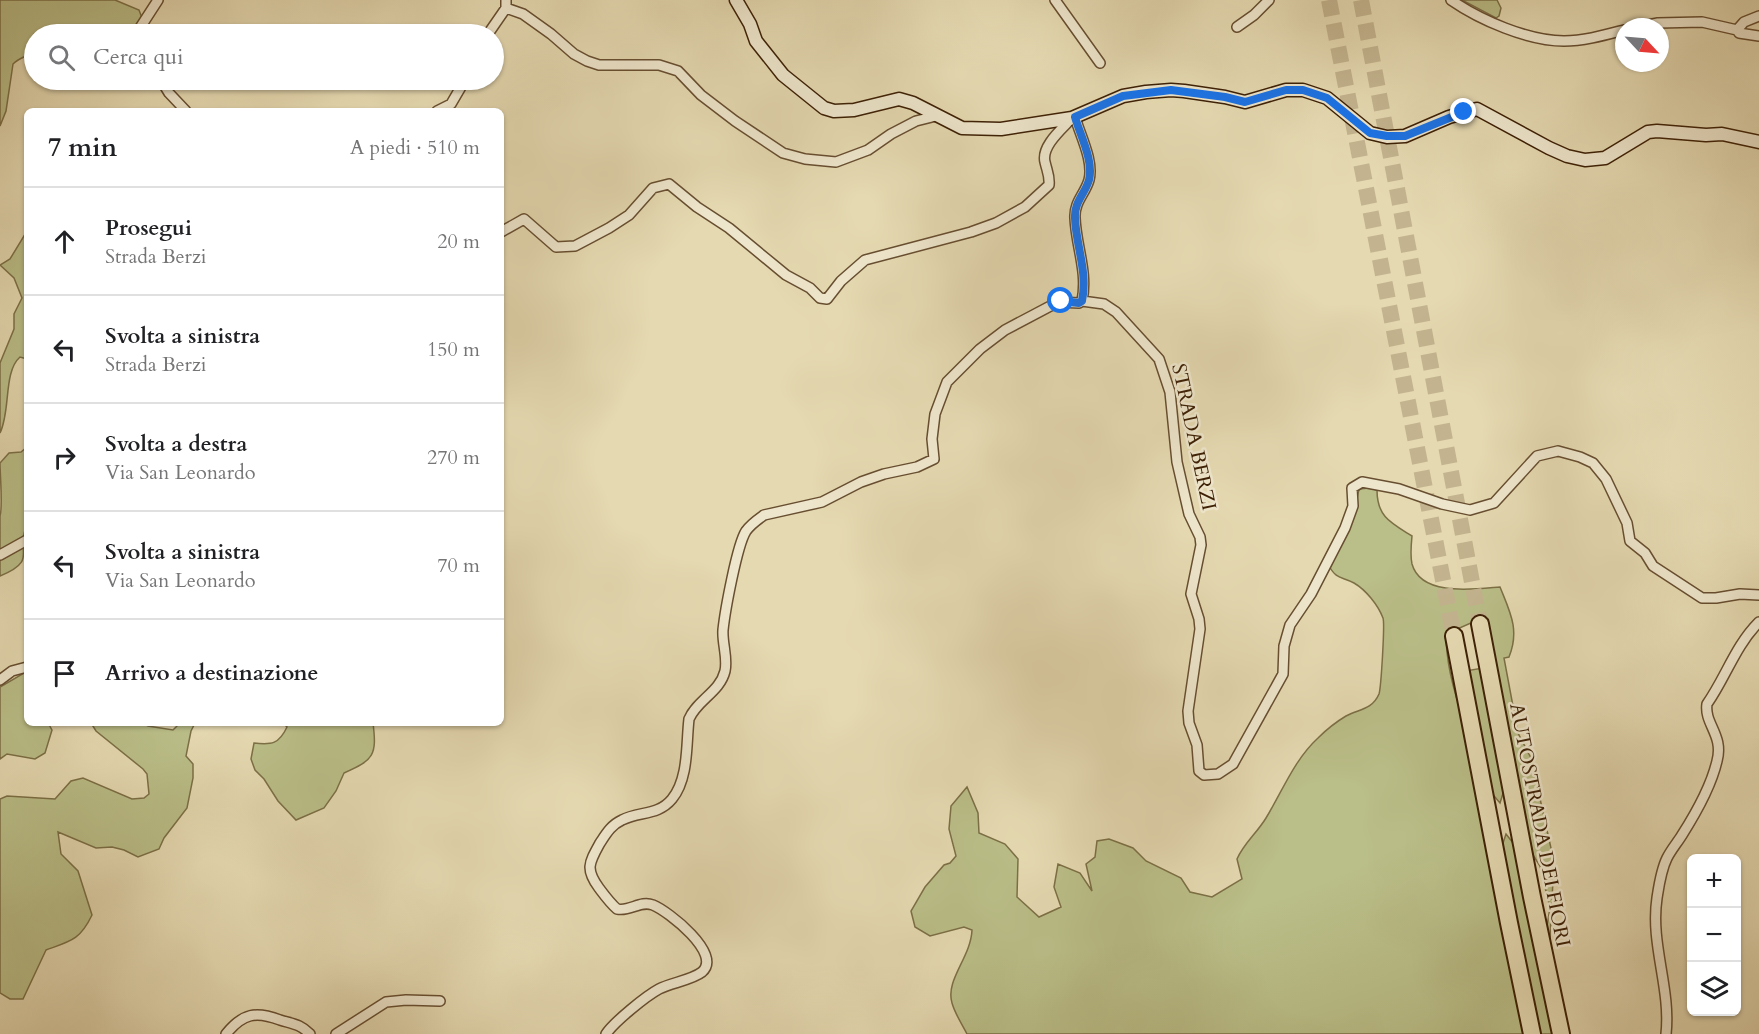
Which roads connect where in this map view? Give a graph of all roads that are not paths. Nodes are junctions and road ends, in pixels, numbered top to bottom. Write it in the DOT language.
graph roads {
  1 [pos="158,0"];
  2 [pos="736,0"];
  3 [pos="1055,0"];
  4 [pos="1269,0"];
  5 [pos="1451,0"];
  6 [pos="506,4"];
  7 [pos="1759,16"];
  8 [pos="1669,22"];
  9 [pos="142,24"];
  10 [pos="494,24"];
  11 [pos="1237,27"];
  12 [pos="1737,30"];
  13 [pos="1615,32"];
  14 [pos="1759,36"];
  15 [pos="1100,63"];
  16 [pos="167,90"];
  17 [pos="459,90"];
  18 [pos="183,108"];
  19 [pos="443,108"];
  20 [pos="936,116"];
  21 [pos="1073,118"];
  22 [pos="1759,142"];
  23 [pos="504,230"];
  24 [pos="1082,301"];
  25 [pos="24,542"];
  26 [pos="0,555"];
  27 [pos="1759,595"];
  28 [pos="1759,622"];
  29 [pos="1480,624"];
  30 [pos="1454,636"];
  31 [pos="24,668"];
  32 [pos="0,680"];
  33 [pos="440,1001"];
  34 [pos="226,1034"];
  35 [pos="310,1034"];
  36 [pos="336,1034"];
  37 [pos="606,1034"];
  38 [pos="1532,1034"];
  39 [pos="1561,1034"];
  40 [pos="1666,1034"];
  1 -- 9 [label="street"];
  2 -- 20 [label="main road"];
  3 -- 15 [label="street"];
  4 -- 11 [label="street"];
  5 -- 13 [label="street"];
  6 -- 10 [label="street"];
  6 -- 20 [label="street"];
  7 -- 12 [label="street"];
  8 -- 12 [label="street"];
  12 -- 14 [label="street"];
  16 -- 18 [label="street"];
  17 -- 19 [label="street"];
  20 -- 21 [label="main road"];
  21 -- 22 [label="main road"];
  21 -- 23 [label="street"];
  21 -- 24 [label="street"];
  24 -- 27 [label="street, STRADA BERZI"];
  24 -- 37 [label="street, STRADA BERZI"];
  25 -- 26 [label="street"];
  28 -- 40 [label="street"];
  29 -- 39 [label="highway, AUTOSTRADA DEI FIORI"];
  30 -- 38 [label="highway"];
  31 -- 32 [label="street"];
  33 -- 36 [label="street"];
  34 -- 35 [label="street"];
}
